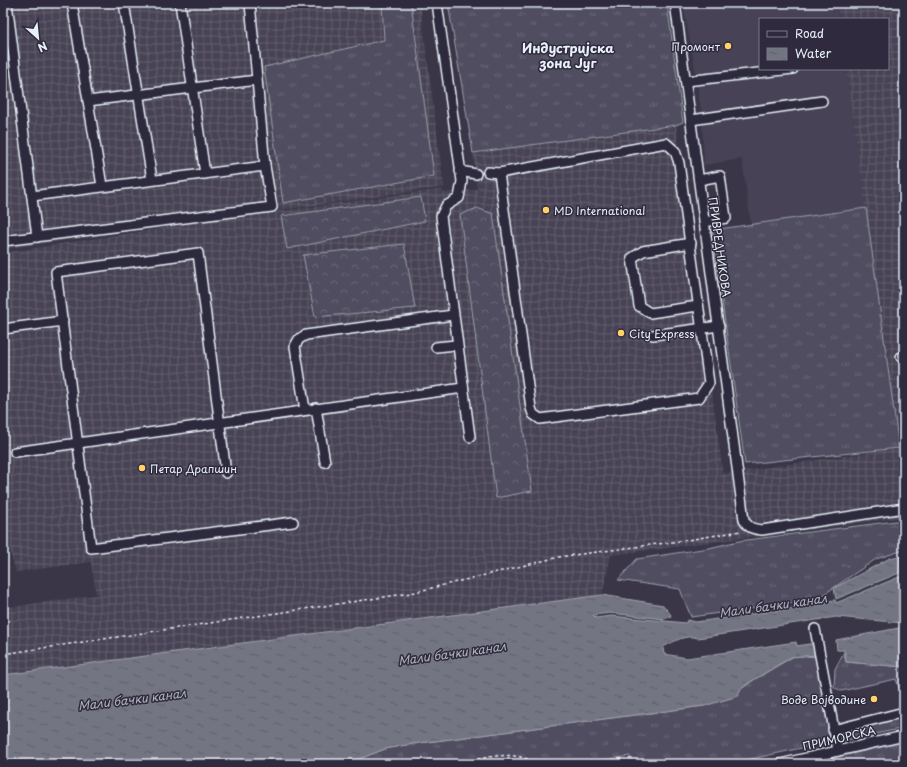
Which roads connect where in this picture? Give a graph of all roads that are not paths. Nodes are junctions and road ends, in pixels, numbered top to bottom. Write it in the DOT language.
graph roads {
  1 [pos="7,3"];
  2 [pos="72,3"];
  3 [pos="124,3"];
  4 [pos="180,3"];
  5 [pos="250,3"];
  6 [pos="437,3"];
  7 [pos="675,3"];
  8 [pos="784,70"];
  9 [pos="257,80"];
  10 [pos="686,81"];
  11 [pos="192,88"];
  12 [pos="138,94"];
  13 [pos="88,101"];
  14 [pos="822,101"];
  15 [pos="691,120"];
  16 [pos="265,166"];
  17 [pos="460,171"];
  18 [pos="488,172"];
  19 [pos="499,172"];
  20 [pos="205,174"];
  21 [pos="476,174"];
  22 [pos="152,180"];
  23 [pos="699,180"];
  24 [pos="102,186"];
  25 [pos="32,196"];
  26 [pos="704,222"];
  27 [pos="37,237"];
  28 [pos="3,241"];
  29 [pos="691,243"];
  30 [pos="698,306"];
  31 [pos="453,315"];
  32 [pos="63,321"];
  33 [pos="718,326"];
  34 [pos="701,328"];
  35 [pos="3,329"];
  36 [pos="653,335"];
  37 [pos="456,345"];
  38 [pos="436,347"];
  39 [pos="463,388"];
  40 [pos="316,408"];
  41 [pos="304,410"];
  42 [pos="220,423"];
  43 [pos="470,437"];
  44 [pos="78,443"];
  45 [pos="15,452"];
  46 [pos="324,462"];
  47 [pos="226,473"];
  48 [pos="904,508"];
  49 [pos="293,522"];
  50 [pos="815,629"];
  51 [pos="904,712"];
  52 [pos="833,730"];
  53 [pos="904,736"];
  54 [pos="838,751"];
  55 [pos="784,764"];
  1 -- 25 [label="street"];
  2 -- 13 [label="street"];
  3 -- 12 [label="street"];
  4 -- 11 [label="street"];
  5 -- 9 [label="street"];
  6 -- 17 [label="street"];
  7 -- 10 [label="street, ПРИВРЕДНИКОВА"];
  8 -- 10 [label="street"];
  9 -- 11 [label="street"];
  9 -- 16 [label="street"];
  10 -- 15 [label="street, ПРИВРЕДНИКОВА"];
  11 -- 12 [label="street"];
  11 -- 20 [label="street"];
  12 -- 13 [label="street"];
  12 -- 22 [label="street"];
  13 -- 24 [label="street"];
  14 -- 15 [label="street"];
  15 -- 23 [label="street, ПРИВРЕДНИКОВА"];
  16 -- 20 [label="street"];
  16 -- 27 [label="street"];
  17 -- 21 [label="street"];
  17 -- 31 [label="street"];
  18 -- 19 [label="street"];
  19 -- 29 [label="street"];
  19 -- 34 [label="street"];
  20 -- 22 [label="street"];
  22 -- 24 [label="street"];
  23 -- 26 [label="street, ПРИВРЕДНИКОВА"];
  23 -- 26 [label="street"];
  24 -- 25 [label="street"];
  25 -- 27 [label="street"];
  26 -- 33 [label="street, ПРИВРЕДНИКОВА"];
  27 -- 28 [label="street"];
  29 -- 30 [label="street"];
  29 -- 30 [label="street"];
  30 -- 34 [label="street"];
  31 -- 37 [label="street"];
  31 -- 41 [label="street"];
  32 -- 35 [label="street"];
  32 -- 42 [label="street"];
  32 -- 44 [label="street"];
  33 -- 34 [label="street"];
  33 -- 48 [label="street, ПРИВРЕДНИКОВА"];
  34 -- 36 [label="street"];
  37 -- 38 [label="street"];
  37 -- 39 [label="street"];
  39 -- 40 [label="street"];
  39 -- 43 [label="street"];
  40 -- 41 [label="street"];
  40 -- 46 [label="street"];
  41 -- 42 [label="street"];
  42 -- 44 [label="street"];
  42 -- 47 [label="street"];
  44 -- 45 [label="street"];
  44 -- 49 [label="street"];
  50 -- 52 [label="street"];
  51 -- 52 [label="street"];
  52 -- 54 [label="street"];
  53 -- 54 [label="street, ПРИМОРСКА"];
  54 -- 55 [label="street, ПРИМОРСКА"];
}
